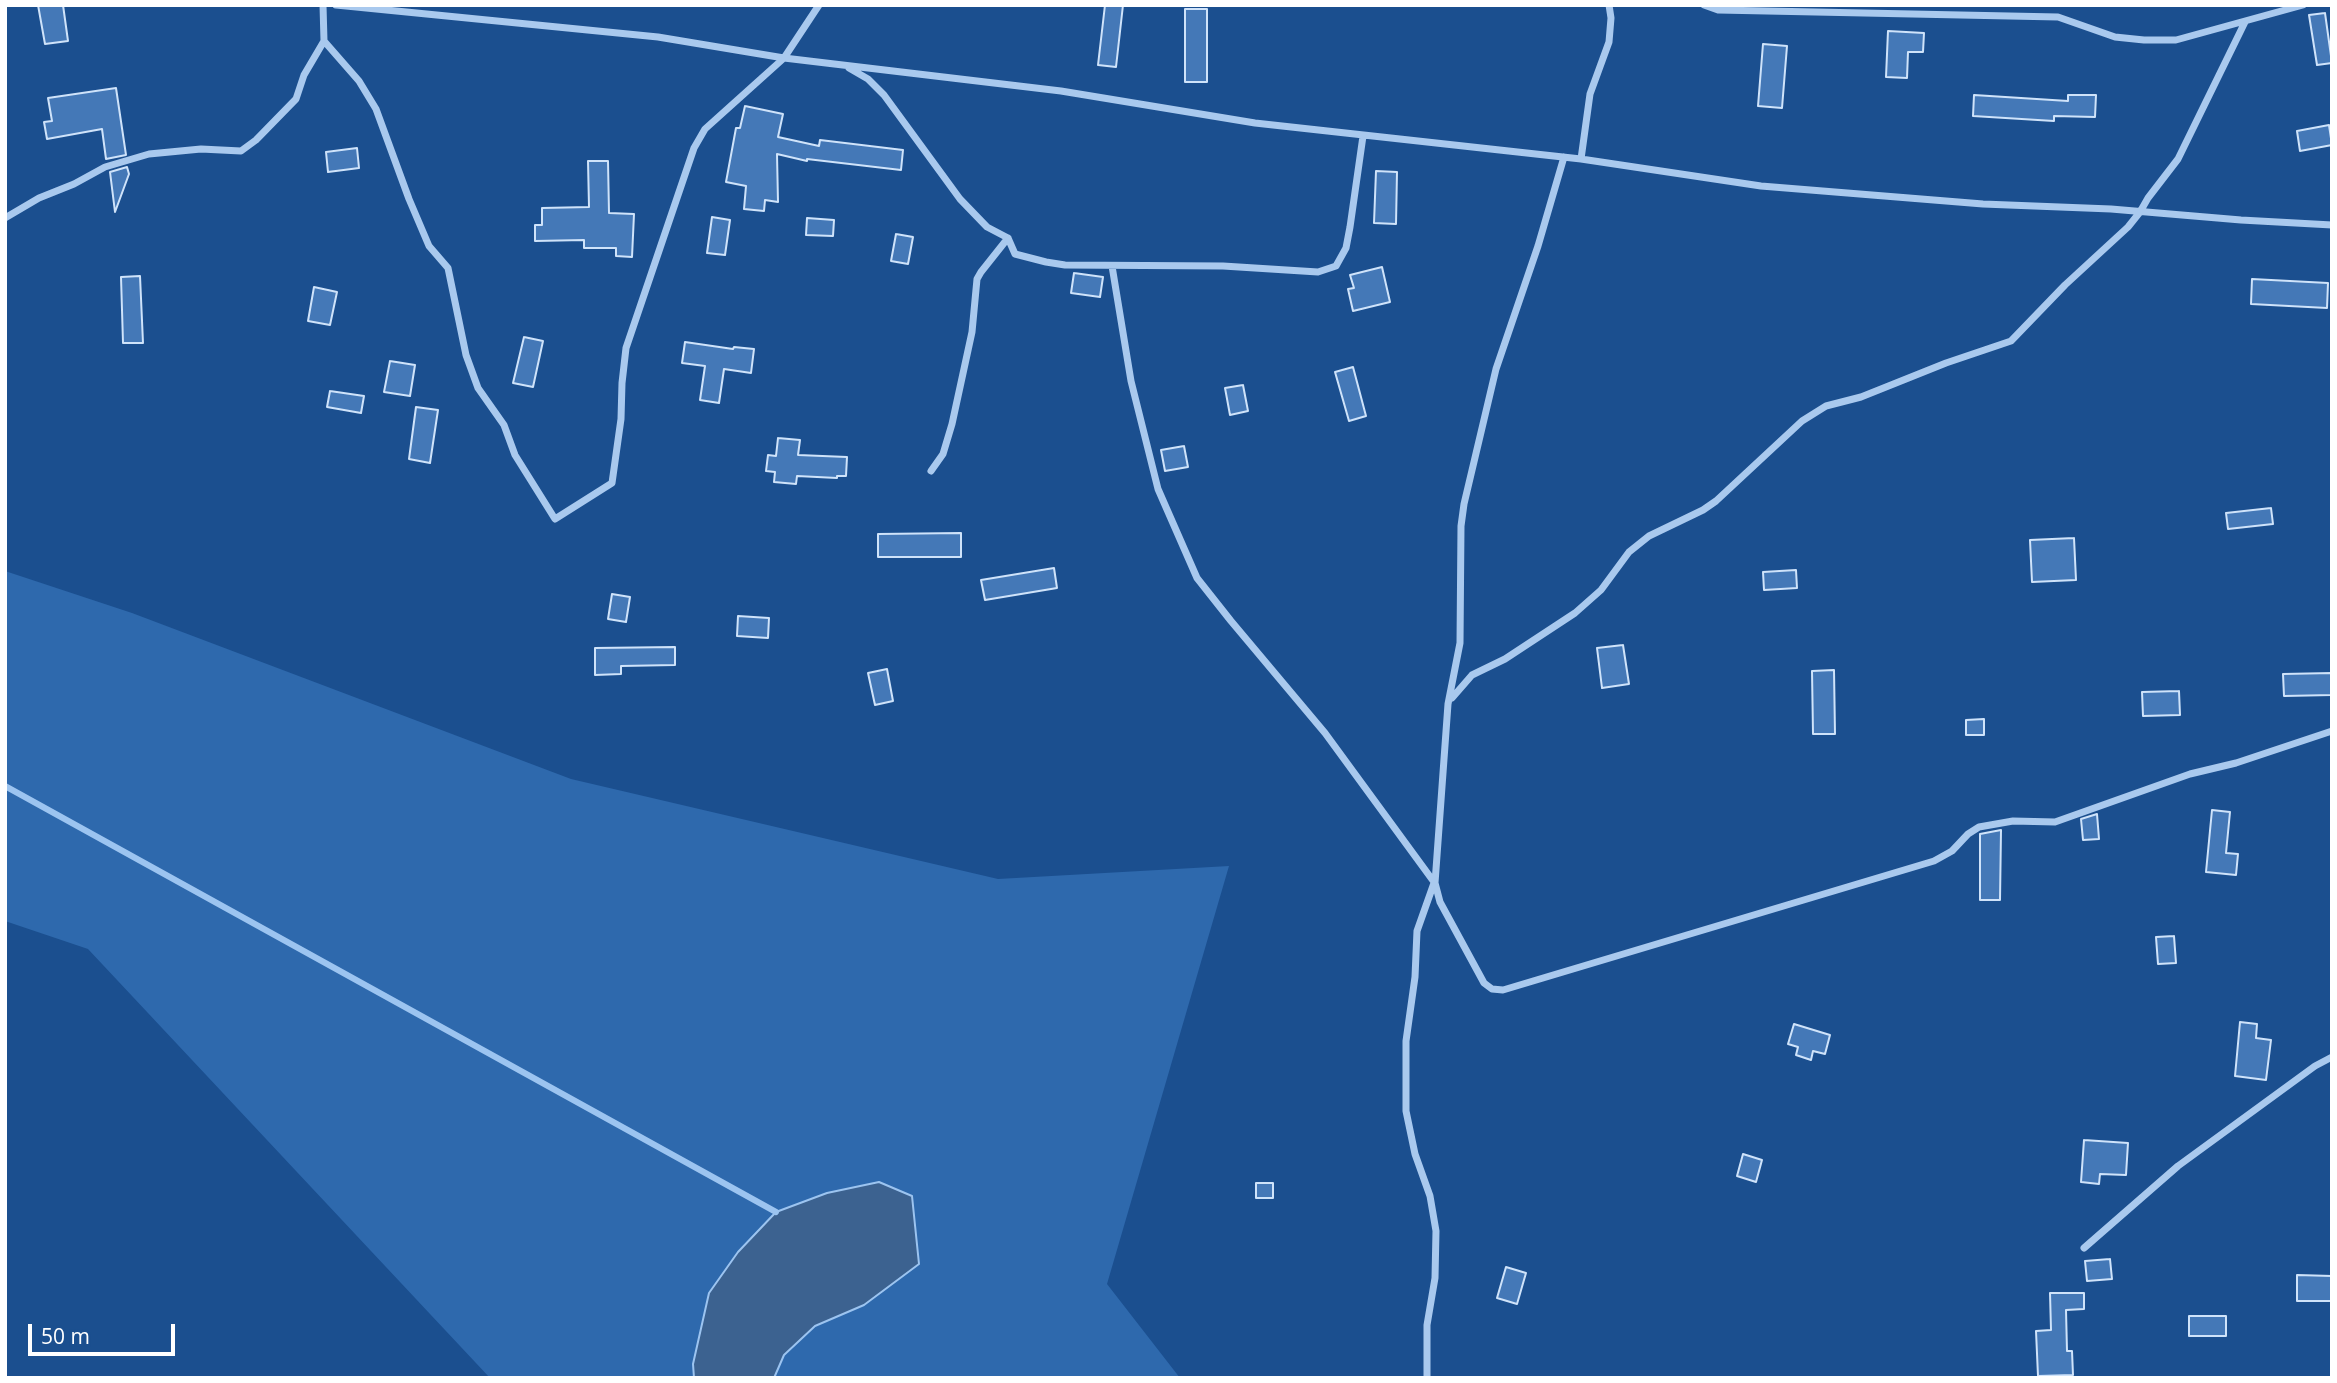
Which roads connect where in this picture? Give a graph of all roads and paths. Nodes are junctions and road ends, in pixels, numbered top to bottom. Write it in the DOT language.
graph roads {
  1 [pos="323,5"];
  2 [pos="336,5"];
  3 [pos="819,5"];
  4 [pos="1609,5"];
  5 [pos="1704,5"];
  6 [pos="2303,5"];
  7 [pos="1906,9"];
  8 [pos="2245,22"];
  9 [pos="324,41"];
  10 [pos="784,58"];
  11 [pos="845,65"];
  12 [pos="1363,136"];
  13 [pos="1564,157"];
  14 [pos="1581,159"];
  15 [pos="2140,212"];
  16 [pos="5,219"];
  17 [pos="2332,225"];
  18 [pos="1008,239"];
  19 [pos="1112,266"];
  20 [pos="931,471"];
  21 [pos="1448,704"];
  22 [pos="2332,731"];
  23 [pos="1435,883"];
  24 [pos="2332,1057"];
  25 [pos="2084,1248"];
  26 [pos="1427,1378"];
  1 -- 9 [label="street"];
  2 -- 10 [label="street"];
  3 -- 10 [label="street"];
  4 -- 14 [label="street"];
  5 -- 7 [label="street"];
  6 -- 8 [label="street"];
  7 -- 8 [label="street"];
  8 -- 15 [label="street"];
  9 -- 10 [label="street"];
  9 -- 16 [label="street"];
  10 -- 11 [label="street"];
  11 -- 12 [label="street"];
  11 -- 18 [label="street"];
  12 -- 13 [label="street"];
  12 -- 19 [label="street"];
  13 -- 14 [label="street"];
  13 -- 21 [label="street"];
  14 -- 15 [label="street"];
  15 -- 17 [label="street"];
  15 -- 21 [label="street"];
  18 -- 19 [label="street"];
  18 -- 20 [label="street"];
  19 -- 23 [label="street"];
  21 -- 23 [label="street"];
  22 -- 23 [label="street"];
  23 -- 26 [label="street"];
  24 -- 25 [label="street"];
}
